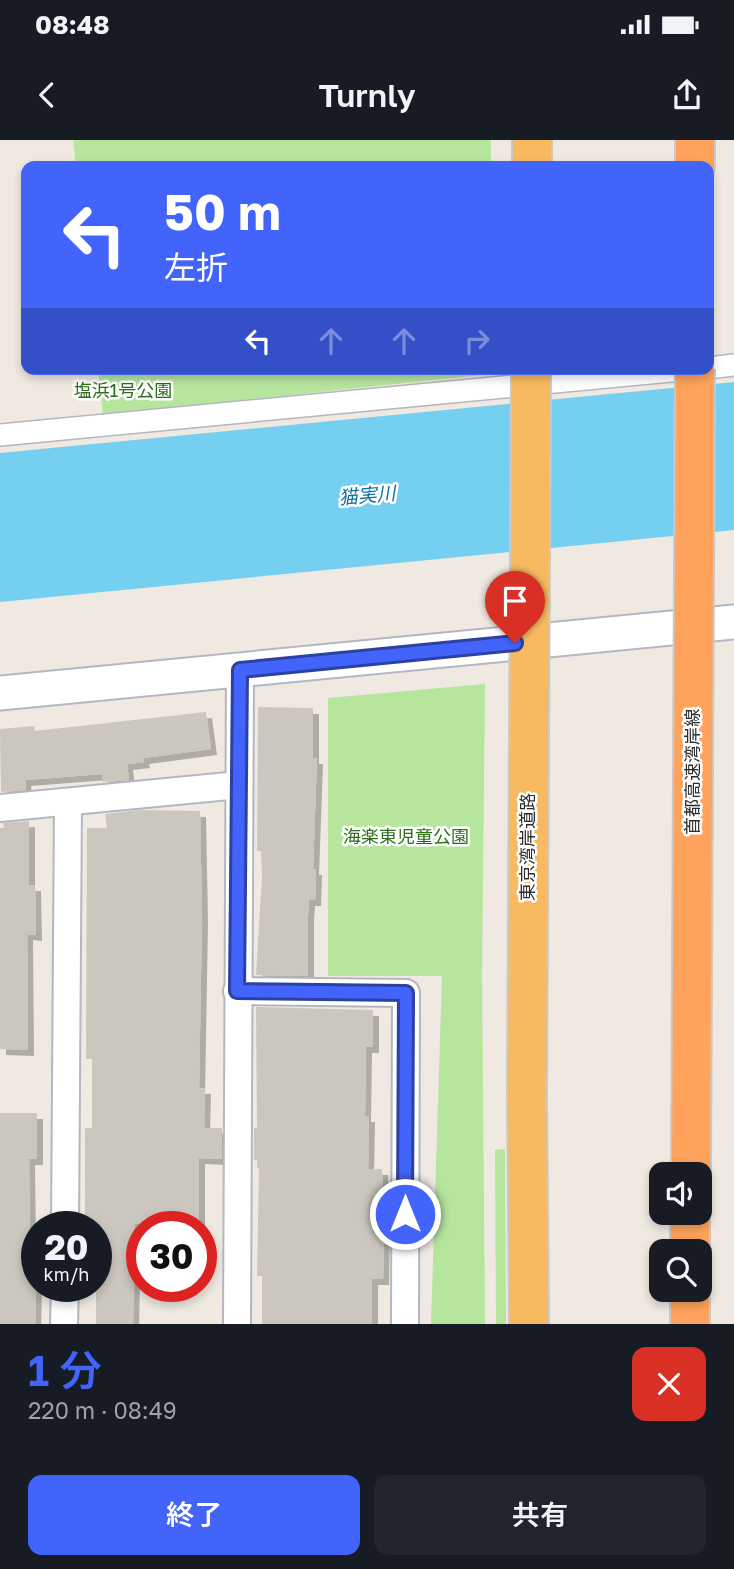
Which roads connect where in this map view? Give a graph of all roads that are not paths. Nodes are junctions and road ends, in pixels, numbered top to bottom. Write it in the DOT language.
graph roads {
  1 [pos="532,140"];
  2 [pos="695,140"];
  3 [pos="532,161"];
  4 [pos="695,161"];
  5 [pos="734,365"];
  6 [pos="714,367"];
  7 [pos="531,375"];
  8 [pos="630,375"];
  9 [pos="693,375"];
  10 [pos="0,435"];
  11 [pos="734,622"];
  12 [pos="240,670"];
  13 [pos="0,693"];
  14 [pos="239,785"];
  15 [pos="68,802"];
  16 [pos="0,808"];
  17 [pos="237,991"];
  18 [pos="691,1162"];
  19 [pos="65,1211"];
  20 [pos="65,1302"];
  21 [pos="690,1302"];
  22 [pos="64,1324"];
  23 [pos="237,1324"];
  24 [pos="405,1324"];
  25 [pos="529,1324"];
  26 [pos="690,1324"];
  1 -- 3 [label="highway"];
  2 -- 4 [label="highway"];
  5 -- 6 [label="street"];
  7 -- 25 [label="highway, 東京湾岸道路, bridge"];
  8 -- 10 [label="street"];
  9 -- 18 [label="highway, 首都高速湾岸線, bridge"];
  11 -- 12 [label="street"];
  12 -- 13 [label="street"];
  12 -- 14 [label="street"];
  14 -- 15 [label="street"];
  14 -- 17 [label="street"];
  15 -- 16 [label="street"];
  15 -- 19 [label="street"];
  17 -- 23 [label="street"];
  17 -- 24 [label="street"];
  20 -- 22 [label="street"];
  21 -- 26 [label="highway"];
}
